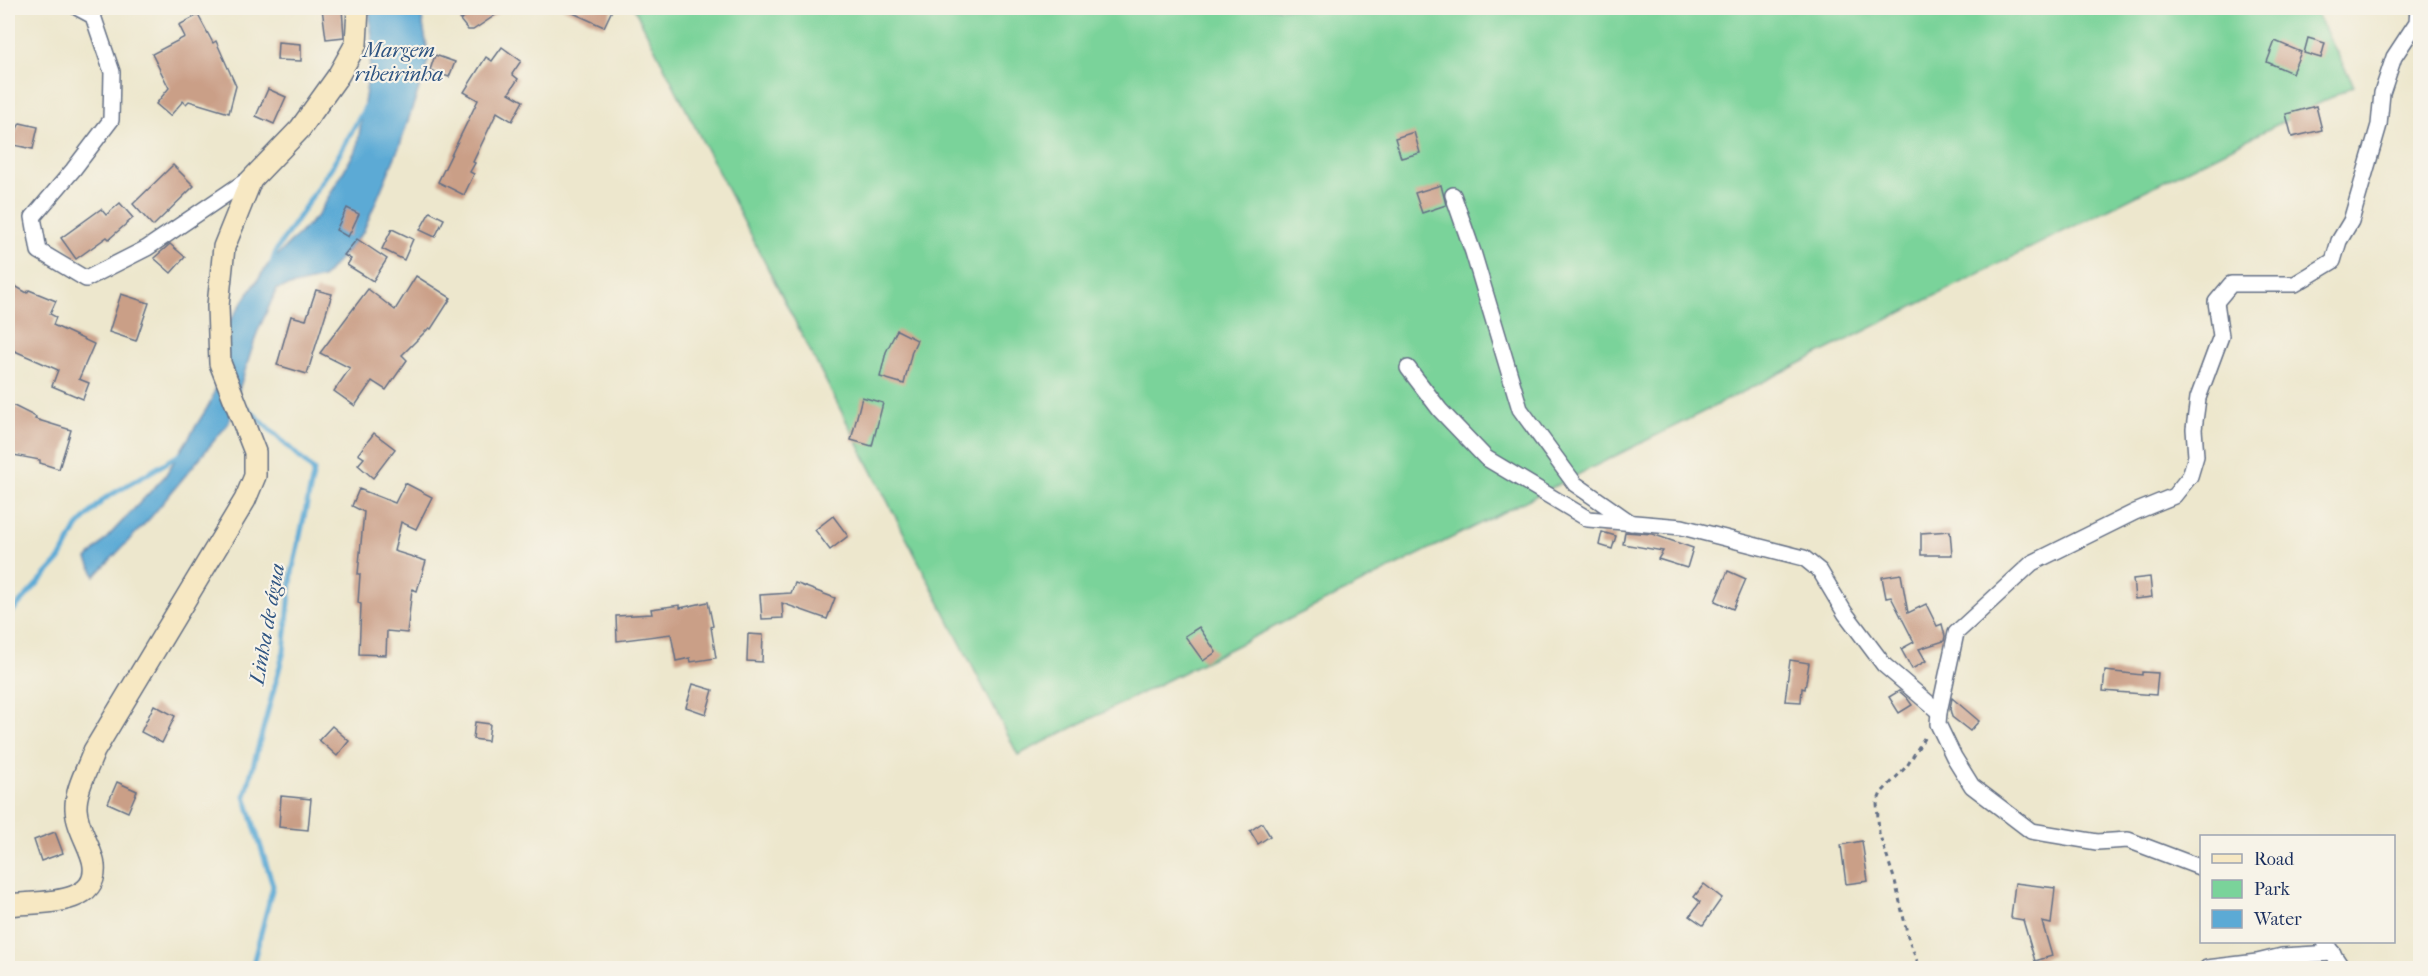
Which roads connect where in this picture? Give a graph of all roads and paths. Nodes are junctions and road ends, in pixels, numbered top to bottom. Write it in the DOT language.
graph roads {
  1 [pos="78,8"];
  2 [pos="358,8"];
  3 [pos="2418,8"];
  4 [pos="258,172"];
  5 [pos="1453,195"];
  6 [pos="1407,368"];
  7 [pos="1631,523"];
  8 [pos="1939,712"];
  9 [pos="2200,867"];
  10 [pos="8,905"];
  11 [pos="2329,947"];
  12 [pos="1926,969"];
  13 [pos="2207,969"];
  14 [pos="2342,969"];
  1 -- 4 [label="street"];
  2 -- 4 [label="street"];
  3 -- 8 [label="street"];
  4 -- 10 [label="street"];
  5 -- 7 [label="street"];
  6 -- 7 [label="street"];
  7 -- 8 [label="street"];
  8 -- 9 [label="street"];
  8 -- 12 [label="path"];
  11 -- 13 [label="street"];
  11 -- 14 [label="street"];
}
